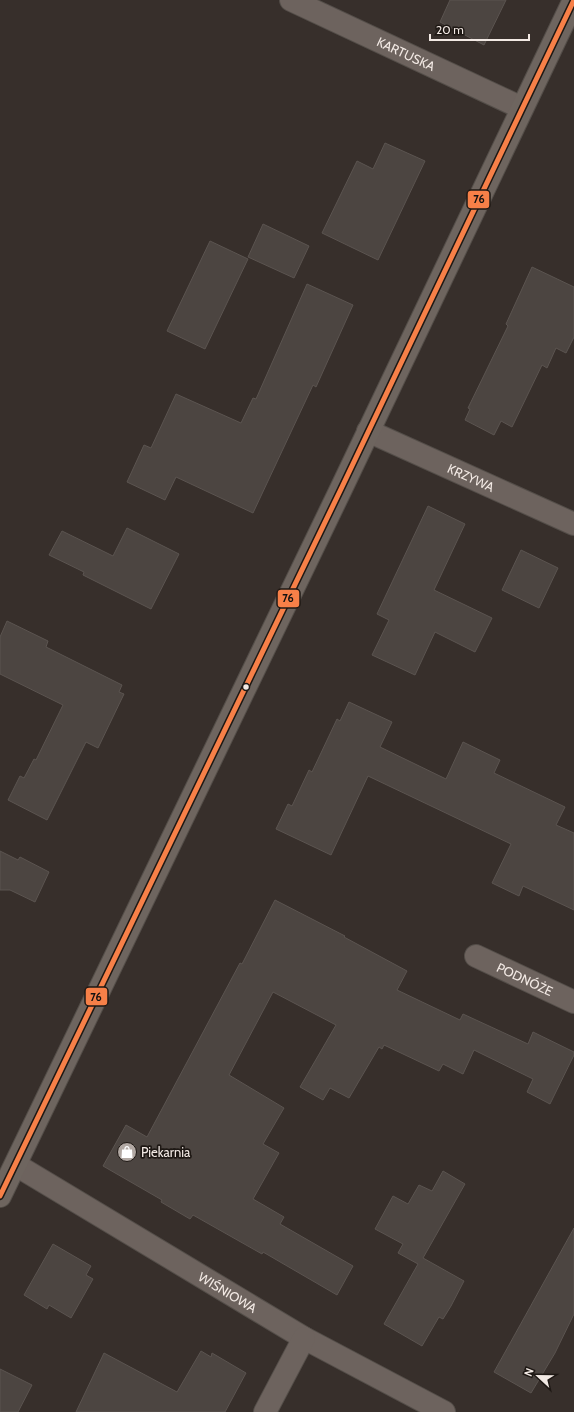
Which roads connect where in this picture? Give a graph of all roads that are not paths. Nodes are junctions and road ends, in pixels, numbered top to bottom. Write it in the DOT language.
graph roads {
  1 [pos="291,0"];
  2 [pos="574,0"];
  3 [pos="522,108"];
  4 [pos="368,431"];
  5 [pos="574,524"];
  6 [pos="476,956"];
  7 [pos="574,1002"];
  8 [pos="16,1165"];
  9 [pos="0,1196"];
  10 [pos="304,1338"];
  11 [pos="265,1412"];
  12 [pos="444,1412"];
  1 -- 3 [label="street, KARTUSKA"];
  2 -- 3 [label="main road"];
  3 -- 4 [label="main road"];
  4 -- 5 [label="street, KRZYWA"];
  4 -- 8 [label="main road"];
  6 -- 7 [label="street, PODNÓŻE"];
  8 -- 9 [label="main road"];
  8 -- 10 [label="street, WIŚNIOWA"];
  10 -- 11 [label="street"];
  10 -- 12 [label="street, WIŚNIOWA"];
}
